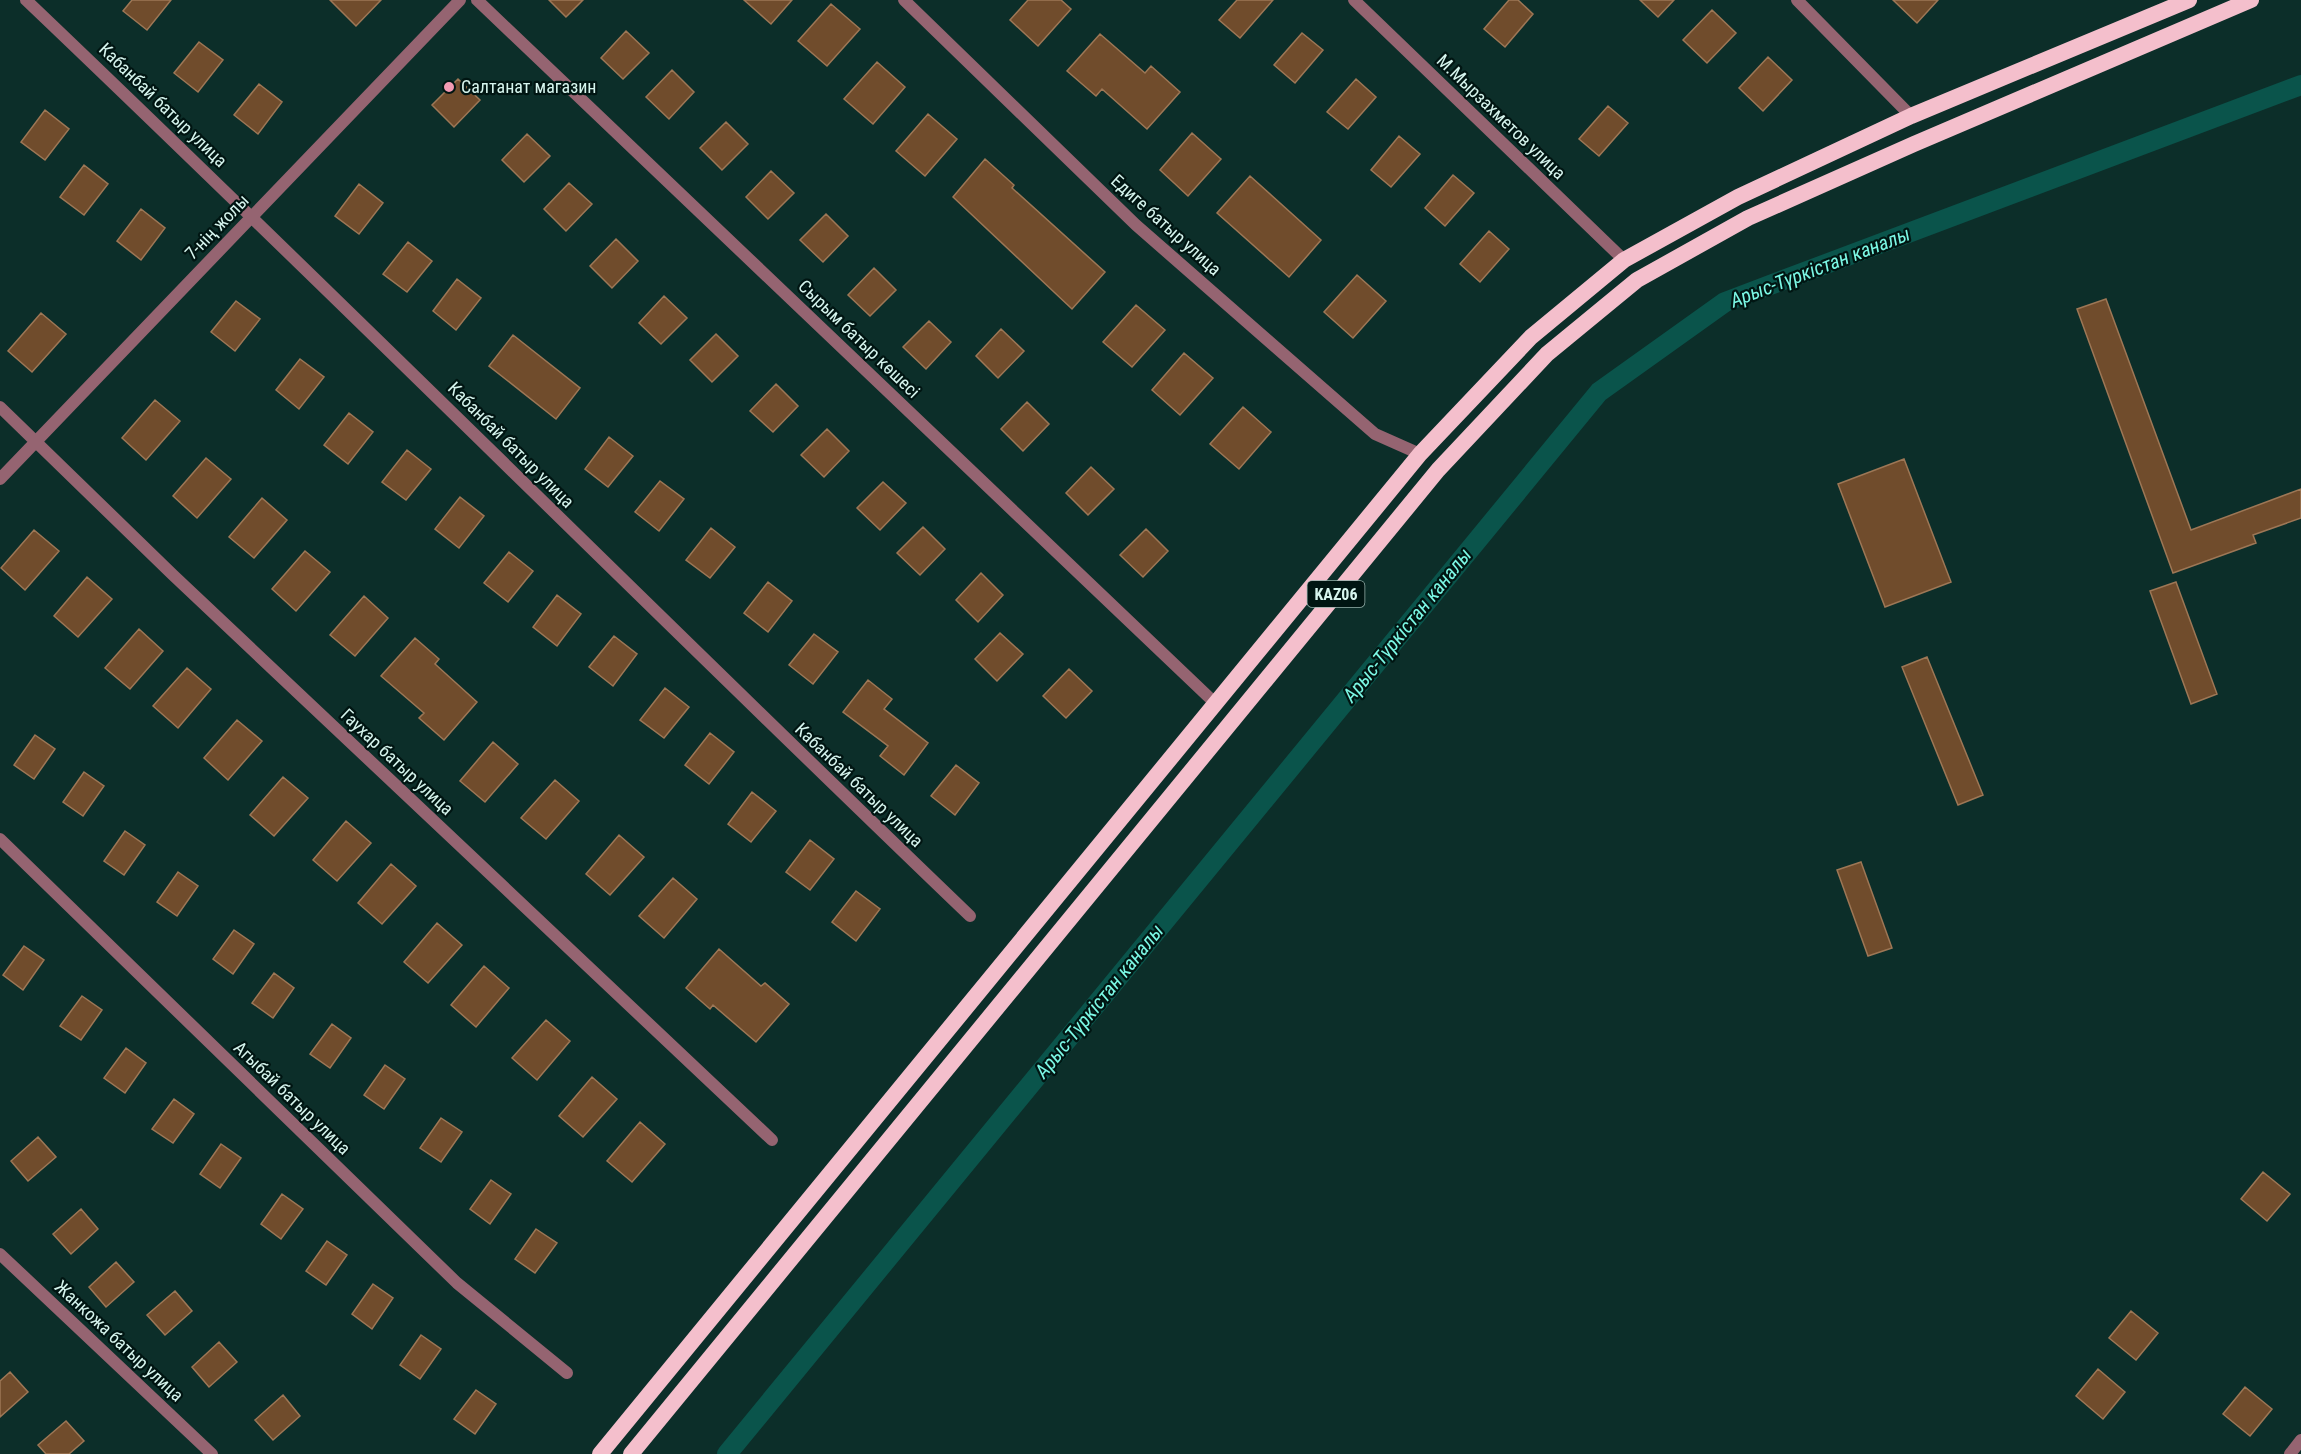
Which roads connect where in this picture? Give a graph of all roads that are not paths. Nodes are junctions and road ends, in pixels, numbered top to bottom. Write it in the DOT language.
graph roads {
  1 [pos="26,0"];
  2 [pos="460,0"];
  3 [pos="477,0"];
  4 [pos="904,0"];
  5 [pos="1354,0"];
  6 [pos="1797,0"];
  7 [pos="2189,0"];
  8 [pos="2251,0"];
  9 [pos="1911,116"];
  10 [pos="253,216"];
  11 [pos="1624,260"];
  12 [pos="0,407"];
  13 [pos="37,441"];
  14 [pos="1420,454"];
  15 [pos="0,479"];
  16 [pos="1216,704"];
  17 [pos="0,839"];
  18 [pos="970,916"];
  19 [pos="772,1140"];
  20 [pos="0,1254"];
  21 [pos="567,1373"];
  22 [pos="2301,1440"];
  23 [pos="212,1454"];
  24 [pos="600,1454"];
  25 [pos="631,1454"];
  26 [pos="2290,1454"];
  1 -- 10 [label="street, Кабанбай батыр улица"];
  2 -- 10 [label="street, 7-нің жолы"];
  3 -- 16 [label="street, Сырым батыр көшесі"];
  4 -- 14 [label="street, Едиге батыр улица"];
  5 -- 11 [label="street, М.Мырзахметов улица"];
  6 -- 9 [label="street"];
  7 -- 9 [label="highway, KАZ06"];
  8 -- 25 [label="highway, KАZ06"];
  9 -- 11 [label="highway, KАZ06"];
  10 -- 13 [label="street, 7-нің жолы"];
  10 -- 18 [label="street, Кабанбай батыр улица"];
  11 -- 14 [label="highway, KАZ06"];
  12 -- 13 [label="street, Гаухар батыр улица"];
  13 -- 15 [label="street, 7-нің жолы"];
  13 -- 19 [label="street, Гаухар батыр улица"];
  14 -- 16 [label="highway, KАZ06"];
  16 -- 24 [label="highway, KАZ06"];
  17 -- 21 [label="street, Агыбай батыр улица"];
  20 -- 23 [label="street, Жанкожа батыр улица"];
  22 -- 26 [label="street"];
}
